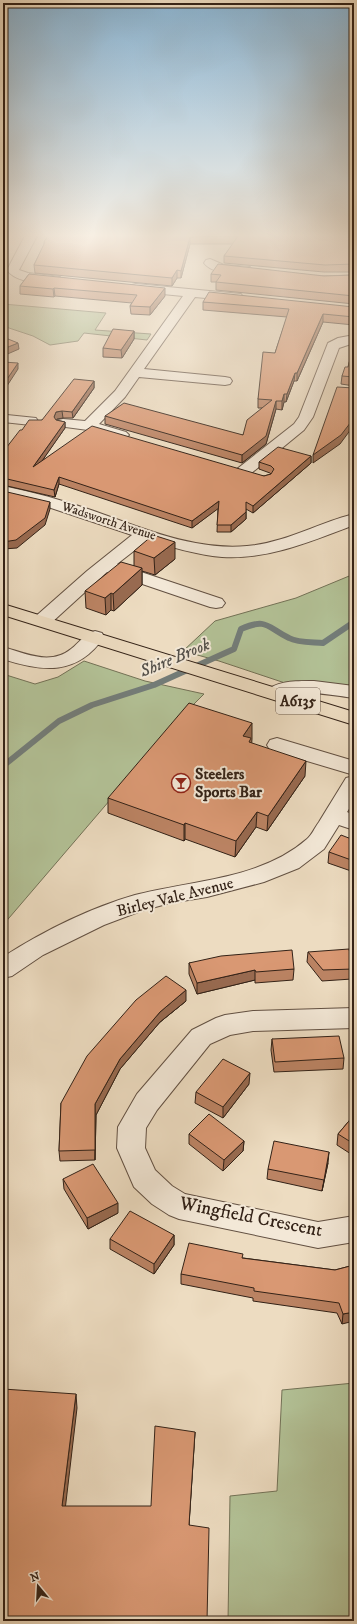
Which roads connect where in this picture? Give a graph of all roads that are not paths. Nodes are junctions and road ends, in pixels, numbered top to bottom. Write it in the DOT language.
graph roads {
  1 [pos="180,310"];
  2 [pos="327,338"];
  3 [pos="349,340"];
  4 [pos="137,373"];
  5 [pos="218,379"];
  6 [pos="317,387"];
  7 [pos="334,389"];
  8 [pos="8,418"];
  9 [pos="31,421"];
  10 [pos="63,423"];
  11 [pos="89,426"];
  12 [pos="134,439"];
  13 [pos="264,477"];
  14 [pos="3,491"];
  15 [pos="354,519"];
  16 [pos="146,534"];
  17 [pos="104,565"];
  18 [pos="216,603"];
  19 [pos="3,609"];
  20 [pos="43,620"];
  21 [pos="95,637"];
  22 [pos="3,653"];
  23 [pos="354,692"];
  24 [pos="275,693"];
  25 [pos="354,719"];
  26 [pos="277,745"];
  27 [pos="354,768"];
  28 [pos="354,783"];
  29 [pos="344,819"];
  30 [pos="3,969"];
  31 [pos="354,1018"];
  32 [pos="354,1229"];
  1 -- 4 [label="street"];
  2 -- 3 [label="street"];
  3 -- 6 [label="street"];
  4 -- 5 [label="street"];
  4 -- 11 [label="street"];
  6 -- 7 [label="street"];
  6 -- 13 [label="street"];
  8 -- 9 [label="street"];
  10 -- 11 [label="street"];
  11 -- 12 [label="street"];
  14 -- 16 [label="street, Wadsworth Avenue"];
  15 -- 16 [label="street, Wadsworth Avenue"];
  16 -- 17 [label="street"];
  17 -- 18 [label="street"];
  17 -- 20 [label="street"];
  19 -- 20 [label="main road, A6135"];
  20 -- 21 [label="main road, A6135"];
  21 -- 22 [label="street"];
  21 -- 24 [label="main road, A6135"];
  23 -- 24 [label="street"];
  24 -- 25 [label="main road, A6135"];
  26 -- 27 [label="street"];
  28 -- 29 [label="street, Birley Vale Avenue"];
  29 -- 30 [label="street, Birley Vale Avenue"];
  31 -- 32 [label="street, Wingfield Crescent"];
}
